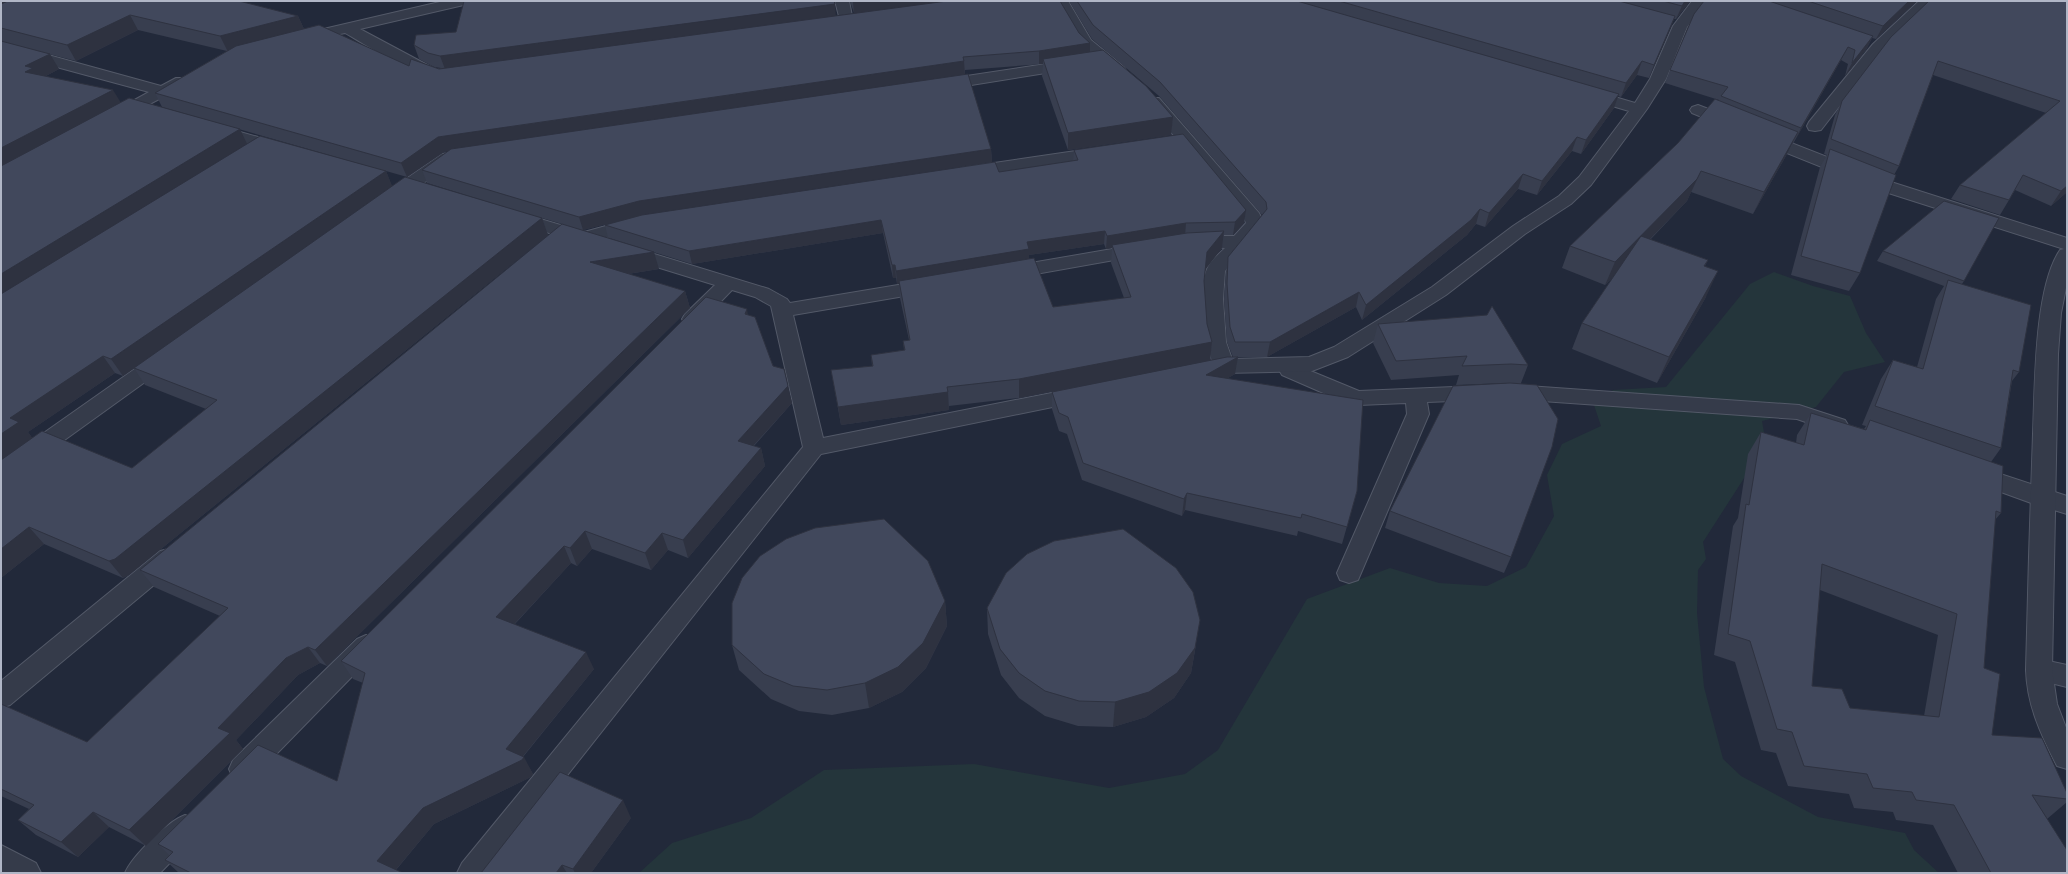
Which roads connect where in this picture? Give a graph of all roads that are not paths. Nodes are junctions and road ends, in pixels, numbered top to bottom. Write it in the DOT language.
graph roads {
  1 [pos="462,1"];
  2 [pos="842,1"];
  3 [pos="1061,1"];
  4 [pos="1700,1"];
  5 [pos="1927,1"];
  6 [pos="862,19"];
  7 [pos="846,21"];
  8 [pos="296,23"];
  9 [pos="830,23"];
  10 [pos="347,28"];
  11 [pos="326,32"];
  12 [pos="288,42"];
  13 [pos="1863,42"];
  14 [pos="1,47"];
  15 [pos="1878,47"];
  16 [pos="1104,61"];
  17 [pos="193,74"];
  18 [pos="452,75"];
  19 [pos="923,88"];
  20 [pos="1571,89"];
  21 [pos="162,91"];
  22 [pos="134,106"];
  23 [pos="1639,109"];
  24 [pos="1698,110"];
  25 [pos="157,113"];
  26 [pos="101,125"];
  27 [pos="1815,126"];
  28 [pos="203,127"];
  29 [pos="264,144"];
  30 [pos="1123,149"];
  31 [pos="295,153"];
  32 [pos="463,155"];
  33 [pos="244,157"];
  34 [pos="950,175"];
  35 [pos="386,178"];
  36 [pos="409,185"];
  37 [pos="431,191"];
  38 [pos="377,208"];
  39 [pos="498,212"];
  40 [pos="651,220"];
  41 [pos="575,235"];
  42 [pos="1240,242"];
  43 [pos="2067,244"];
  44 [pos="547,247"];
  45 [pos="2067,254"];
  46 [pos="991,275"];
  47 [pos="728,283"];
  48 [pos="945,283"];
  49 [pos="782,311"];
  50 [pos="678,334"];
  51 [pos="176,350"];
  52 [pos="1286,365"];
  53 [pos="1224,366"];
  54 [pos="1186,374"];
  55 [pos="1100,391"];
  56 [pos="1415,396"];
  57 [pos="1852,430"];
  58 [pos="814,448"];
  59 [pos="1954,467"];
  60 [pos="1,474"];
  61 [pos="2042,498"];
  62 [pos="2067,504"];
  63 [pos="185,545"];
  64 [pos="1349,573"];
  65 [pos="381,632"];
  66 [pos="2039,670"];
  67 [pos="2067,676"];
  68 [pos="1,697"];
  69 [pos="2067,757"];
  70 [pos="229,783"];
  71 [pos="201,811"];
  72 [pos="1,859"];
  73 [pos="26,873"];
  74 [pos="140,873"];
  75 [pos="472,873"];
  1 -- 10 [label="street"];
  2 -- 7 [label="street"];
  3 -- 16 [label="street"];
  4 -- 23 [label="street"];
  5 -- 15 [label="street"];
  6 -- 7 [label="street"];
  7 -- 9 [label="street"];
  8 -- 11 [label="street"];
  10 -- 11 [label="street"];
  10 -- 18 [label="street"];
  11 -- 12 [label="street"];
  13 -- 15 [label="street"];
  14 -- 21 [label="street"];
  15 -- 27 [label="street"];
  16 -- 19 [label="street"];
  16 -- 42 [label="street"];
  17 -- 21 [label="street"];
  20 -- 23 [label="street"];
  21 -- 22 [label="street"];
  22 -- 25 [label="street"];
  22 -- 26 [label="street"];
  23 -- 52 [label="street"];
  24 -- 43 [label="street"];
  28 -- 29 [label="street"];
  29 -- 31 [label="street"];
  29 -- 33 [label="street"];
  30 -- 34 [label="street"];
  32 -- 36 [label="street"];
  35 -- 36 [label="street"];
  36 -- 37 [label="street"];
  36 -- 38 [label="street"];
  39 -- 41 [label="street"];
  40 -- 41 [label="street"];
  41 -- 44 [label="street"];
  41 -- 47 [label="street"];
  42 -- 46 [label="street"];
  42 -- 53 [label="street"];
  45 -- 61 [label="street"];
  47 -- 49 [label="street"];
  47 -- 50 [label="street"];
  48 -- 49 [label="street"];
  49 -- 58 [label="street"];
  51 -- 60 [label="street"];
  52 -- 53 [label="street"];
  52 -- 56 [label="street"];
  53 -- 54 [label="street"];
  55 -- 58 [label="street"];
  56 -- 57 [label="street"];
  56 -- 64 [label="street"];
  58 -- 75 [label="street"];
  59 -- 61 [label="street"];
  61 -- 62 [label="street"];
  61 -- 66 [label="street"];
  63 -- 68 [label="street"];
  65 -- 70 [label="street"];
  66 -- 67 [label="street"];
  66 -- 69 [label="street"];
  71 -- 74 [label="street"];
  72 -- 73 [label="street"];
}
